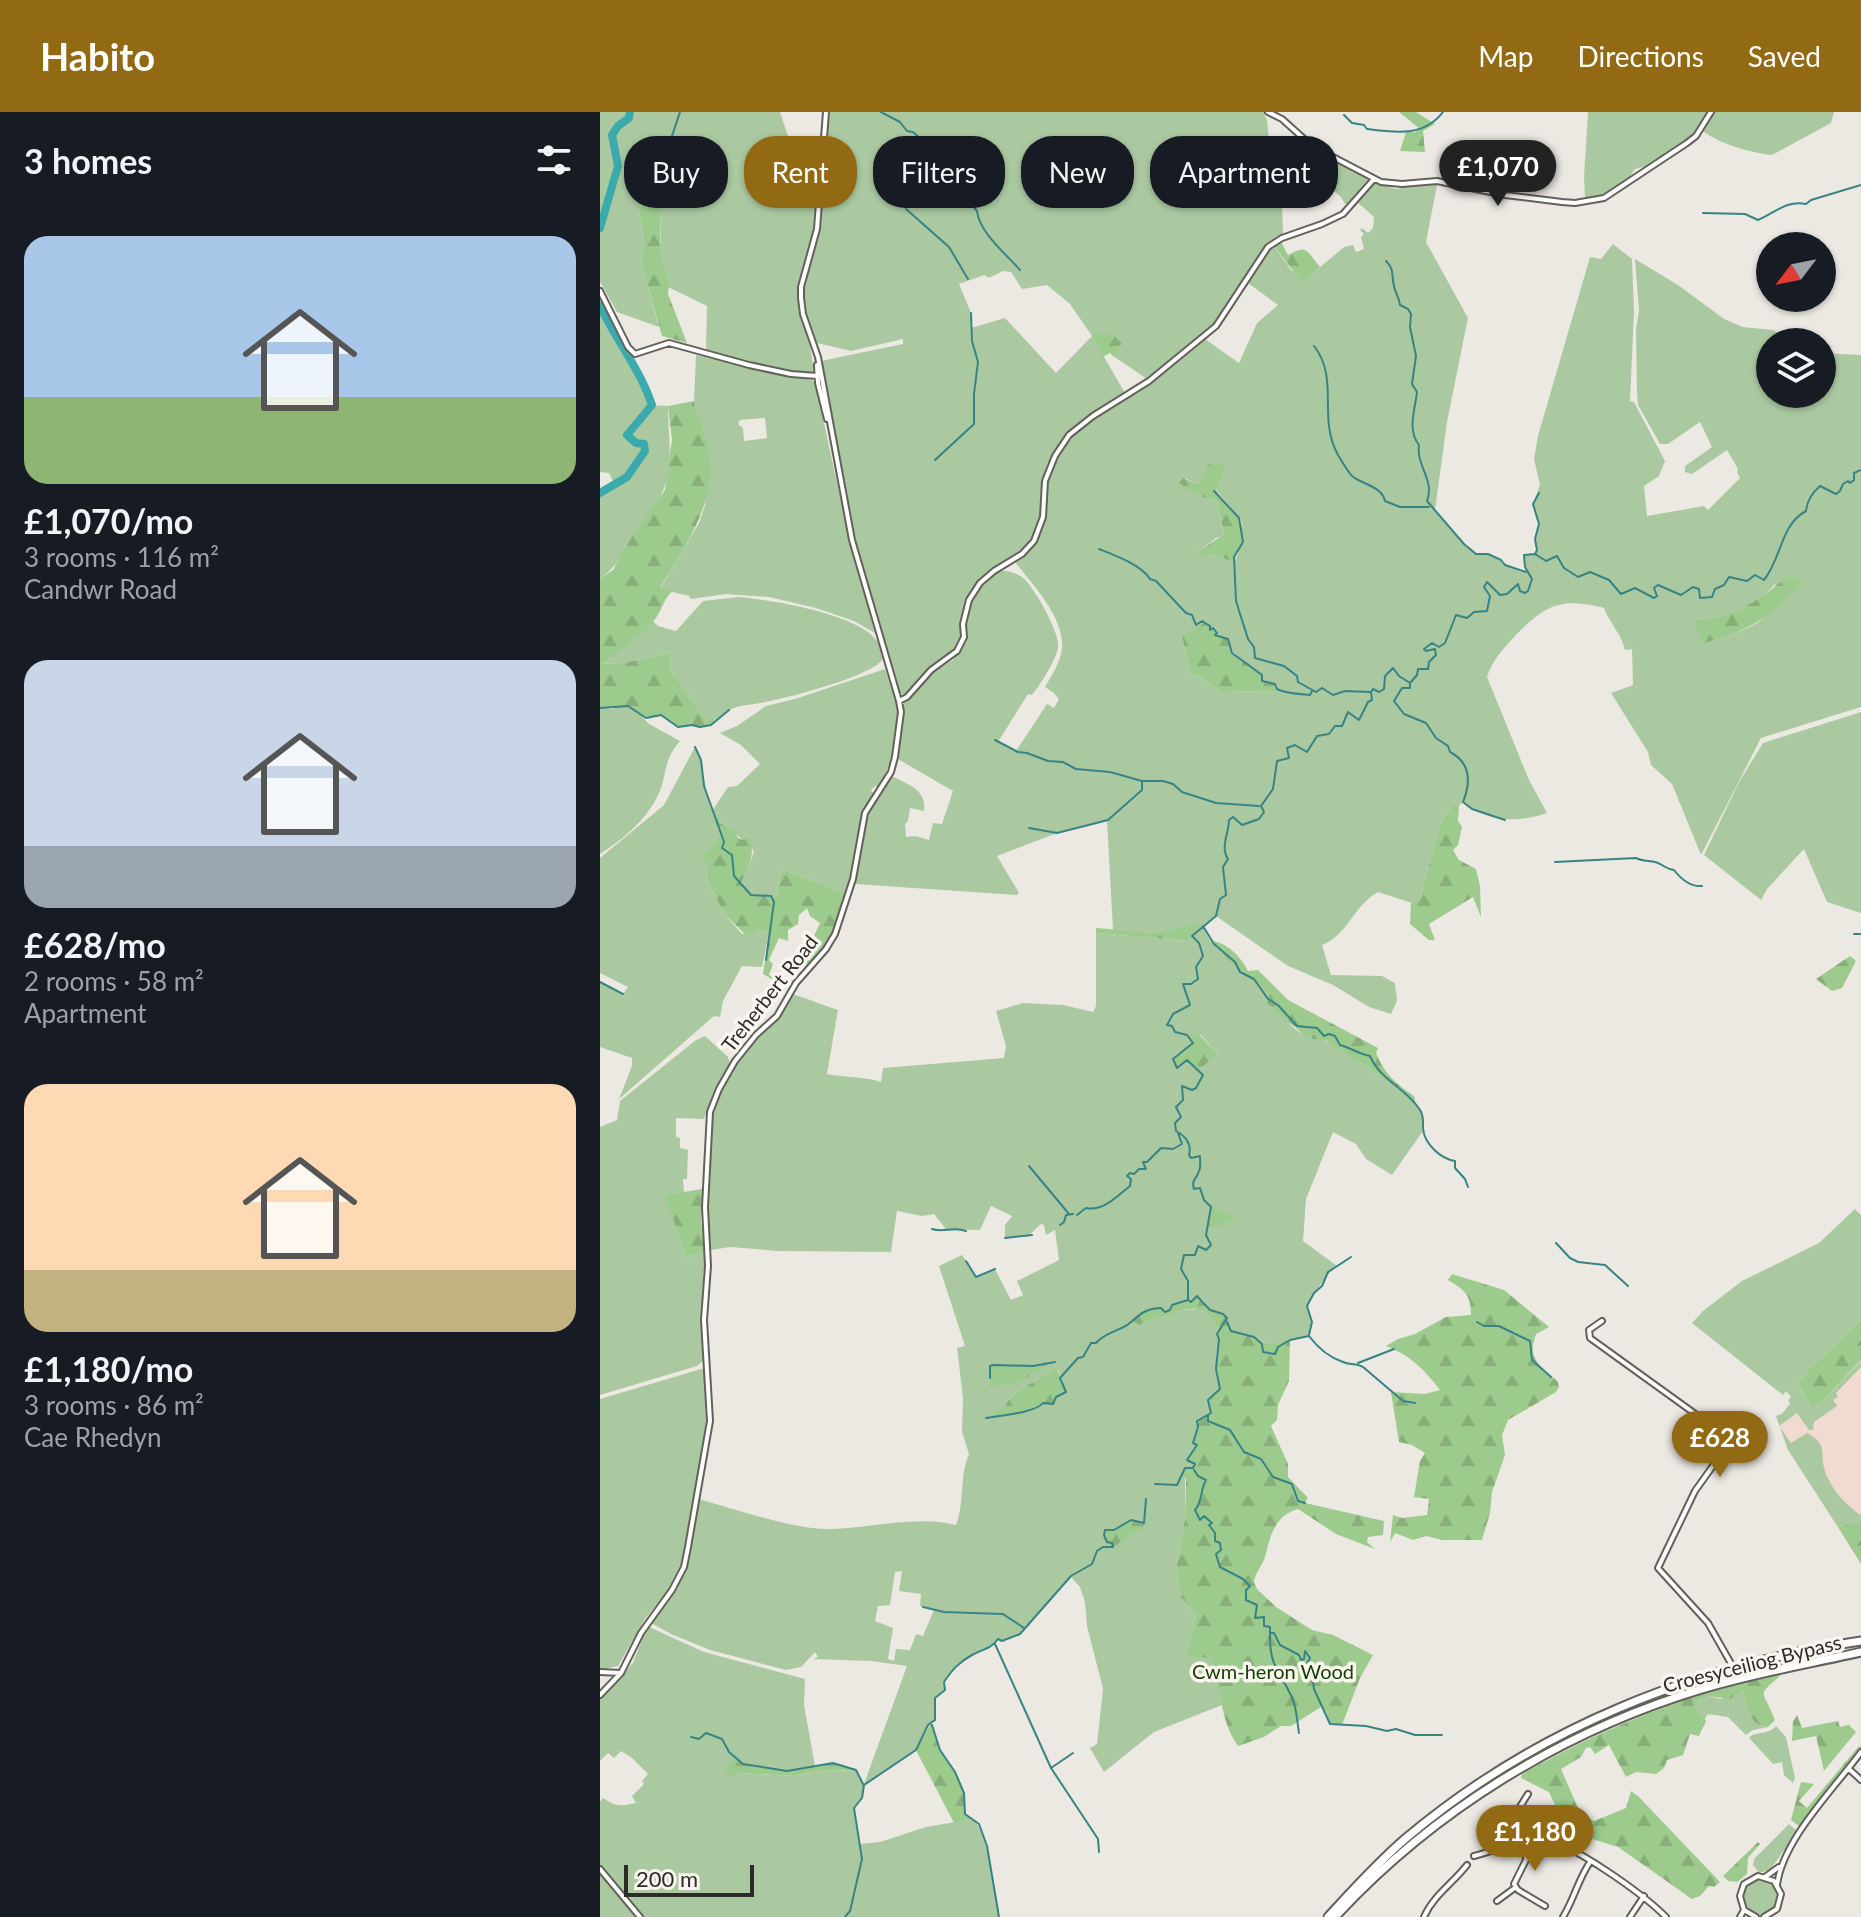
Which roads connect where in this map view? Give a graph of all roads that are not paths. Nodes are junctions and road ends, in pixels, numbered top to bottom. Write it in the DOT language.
graph roads {
  1 [pos="826,112"];
  2 [pos="1268,112"];
  3 [pos="1711,112"];
  4 [pos="1374,179"];
  5 [pos="600,291"];
  6 [pos="818,357"];
  7 [pos="817,376"];
  8 [pos="829,425"];
  9 [pos="899,701"];
  10 [pos="1602,1321"];
  11 [pos="1861,1641"];
  12 [pos="1861,1652"];
  13 [pos="1733,1667"];
  14 [pos="600,1672"];
  15 [pos="621,1673"];
  16 [pos="600,1695"];
  17 [pos="1861,1752"];
  18 [pos="1849,1769"];
  19 [pos="1861,1780"];
  20 [pos="1528,1794"];
  21 [pos="1522,1804"];
  22 [pos="1532,1805"];
  23 [pos="1525,1842"];
  24 [pos="1506,1847"];
  25 [pos="1474,1856"];
  26 [pos="1590,1862"];
  27 [pos="1467,1865"];
  28 [pos="1779,1867"];
  29 [pos="600,1869"];
  30 [pos="1765,1877"];
  31 [pos="1777,1885"];
  32 [pos="1516,1887"];
  33 [pos="1644,1896"];
  34 [pos="1497,1901"];
  35 [pos="1545,1906"];
  36 [pos="1744,1910"];
  37 [pos="1752,1916"];
  38 [pos="640,1917"];
  39 [pos="1328,1917"];
  40 [pos="1335,1917"];
  41 [pos="1424,1917"];
  42 [pos="1563,1917"];
  43 [pos="1630,1917"];
  44 [pos="1666,1917"];
  45 [pos="1740,1917"];
  46 [pos="1764,1917"];
  1 -- 6 [label="street, Treherbert Road"];
  2 -- 4 [label="street"];
  3 -- 4 [label="street"];
  4 -- 9 [label="street"];
  5 -- 7 [label="street"];
  6 -- 7 [label="street"];
  6 -- 8 [label="street, Treherbert Road"];
  7 -- 8 [label="street"];
  8 -- 9 [label="street, Treherbert Road"];
  9 -- 15 [label="street, Treherbert Road"];
  10 -- 13 [label="street"];
  11 -- 13 [label="highway, Croesyceiliog Bypass"];
  12 -- 40 [label="highway, Croesyceiliog Bypass"];
  13 -- 39 [label="highway, Croesyceiliog Bypass"];
  14 -- 15 [label="street"];
  15 -- 16 [label="street, Treherbert Road"];
  17 -- 18 [label="street"];
  18 -- 19 [label="street"];
  18 -- 28 [label="street"];
  20 -- 21 [label="street"];
  21 -- 22 [label="street"];
  21 -- 24 [label="street"];
  23 -- 24 [label="street"];
  23 -- 26 [label="street"];
  23 -- 32 [label="street"];
  24 -- 25 [label="street"];
  26 -- 33 [label="street"];
  26 -- 42 [label="street"];
  27 -- 41 [label="street"];
  28 -- 30 [label="street"];
  28 -- 31 [label="street"];
  29 -- 38 [label="street"];
  30 -- 31 [label="street"];
  30 -- 36 [label="street"];
  31 -- 46 [label="street"];
  32 -- 34 [label="street"];
  32 -- 35 [label="street"];
  33 -- 43 [label="street"];
  33 -- 44 [label="street"];
  36 -- 37 [label="street"];
  36 -- 45 [label="street"];
}
